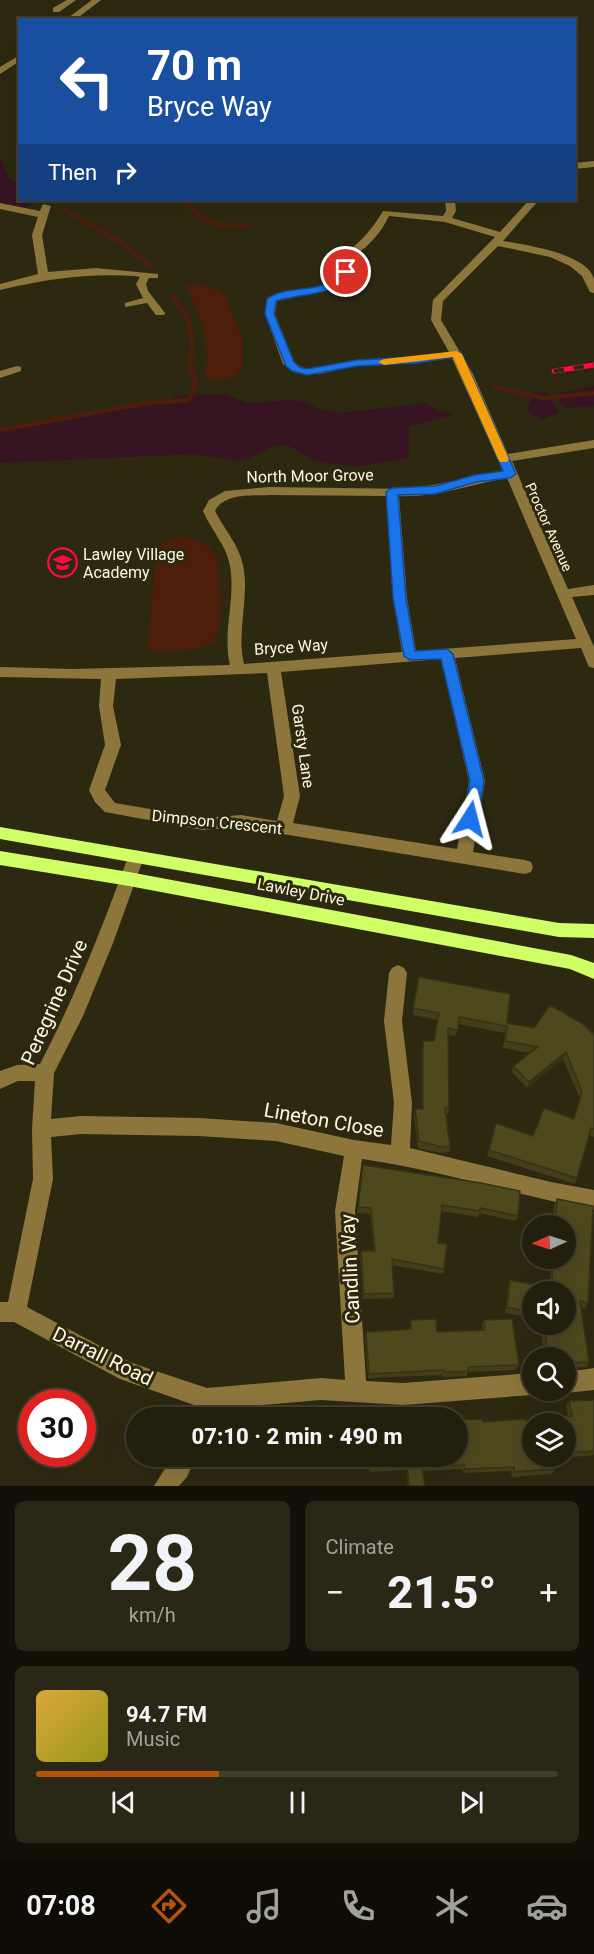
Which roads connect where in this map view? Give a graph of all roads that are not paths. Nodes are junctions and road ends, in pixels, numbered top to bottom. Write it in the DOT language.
graph roads {
  1 [pos="72,0"];
  2 [pos="97,0"];
  3 [pos="56,10"];
  4 [pos="72,18"];
  5 [pos="18,58"];
  6 [pos="0,71"];
  7 [pos="594,164"];
  8 [pos="576,166"];
  9 [pos="450,201"];
  10 [pos="533,201"];
  11 [pos="0,206"];
  12 [pos="446,219"];
  13 [pos="499,239"];
  14 [pos="43,275"];
  15 [pos="0,287"];
  16 [pos="594,290"];
  17 [pos="150,299"];
  18 [pos="129,305"];
  19 [pos="160,313"];
  20 [pos="457,354"];
  21 [pos="17,369"];
  22 [pos="2,379"];
  23 [pos="594,444"];
  24 [pos="503,459"];
  25 [pos="510,474"];
  26 [pos="392,492"];
  27 [pos="594,590"];
  28 [pos="562,594"];
  29 [pos="585,643"];
  30 [pos="447,654"];
  31 [pos="410,656"];
  32 [pos="594,663"];
  33 [pos="273,667"];
  34 [pos="238,669"];
  35 [pos="0,672"];
  36 [pos="109,675"];
  37 [pos="283,829"];
  38 [pos="0,833"];
  39 [pos="136,857"];
  40 [pos="464,857"];
  41 [pos="0,858"];
  42 [pos="525,867"];
  43 [pos="129,879"];
  44 [pos="594,931"];
  45 [pos="594,971"];
  46 [pos="398,973"];
  47 [pos="45,1072"];
  48 [pos="0,1080"];
  49 [pos="40,1129"];
  50 [pos="354,1149"];
  51 [pos="400,1155"];
  52 [pos="594,1200"];
  53 [pos="8,1312"];
  54 [pos="594,1379"];
  55 [pos="576,1381"];
  56 [pos="522,1385"];
  57 [pos="356,1389"];
  58 [pos="202,1407"];
  59 [pos="210,1407"];
  60 [pos="180,1467"];
  61 [pos="165,1486"];
  1 -- 3 [label="street"];
  2 -- 4 [label="street"];
  5 -- 6 [label="street"];
  7 -- 8 [label="street"];
  9 -- 12 [label="street"];
  10 -- 13 [label="street, Proctor Avenue"];
  11 -- 14 [label="street"];
  12 -- 13 [label="street"];
  12 -- 20 [label="street"];
  13 -- 16 [label="street"];
  13 -- 20 [label="street, Proctor Avenue"];
  14 -- 15 [label="street"];
  14 -- 17 [label="street"];
  17 -- 18 [label="street"];
  17 -- 19 [label="street"];
  20 -- 24 [label="street, Proctor Avenue"];
  21 -- 22 [label="street"];
  23 -- 24 [label="street"];
  24 -- 25 [label="street, Proctor Avenue"];
  25 -- 26 [label="street, North Moor Grove"];
  25 -- 28 [label="street, Proctor Avenue"];
  26 -- 31 [label="street"];
  26 -- 34 [label="street, North Moor Grove"];
  27 -- 28 [label="street"];
  28 -- 29 [label="street, Proctor Avenue"];
  29 -- 30 [label="street, Bryce Way"];
  29 -- 32 [label="street, Proctor Avenue"];
  30 -- 31 [label="street, Bryce Way"];
  30 -- 40 [label="street"];
  31 -- 33 [label="street, Bryce Way"];
  33 -- 34 [label="street, Bryce Way"];
  33 -- 37 [label="street, Garsty Lane"];
  34 -- 36 [label="street, Bryce Way"];
  35 -- 36 [label="street, Bryce Way"];
  36 -- 37 [label="street, Dimpson Crescent"];
  37 -- 40 [label="street, Dimpson Crescent"];
  38 -- 39 [label="main road, Lawley Drive"];
  39 -- 43 [label="street, Peregrine Drive"];
  39 -- 44 [label="main road, Lawley Drive"];
  40 -- 42 [label="street, Dimpson Crescent"];
  41 -- 43 [label="main road, Lawley Drive"];
  43 -- 45 [label="main road, Lawley Drive"];
  43 -- 47 [label="street, Peregrine Drive"];
  46 -- 51 [label="street"];
  47 -- 48 [label="street"];
  47 -- 49 [label="street, Peregrine Drive"];
  49 -- 50 [label="street, Lineton Close"];
  49 -- 53 [label="street, Peregrine Drive"];
  50 -- 51 [label="street, Lineton Close"];
  50 -- 57 [label="street, Candlin Way"];
  51 -- 52 [label="street, Lineton Close"];
  53 -- 58 [label="street, Darrall Road"];
  54 -- 55 [label="street"];
  56 -- 57 [label="street"];
  57 -- 59 [label="street"];
  60 -- 61 [label="street"];
}
